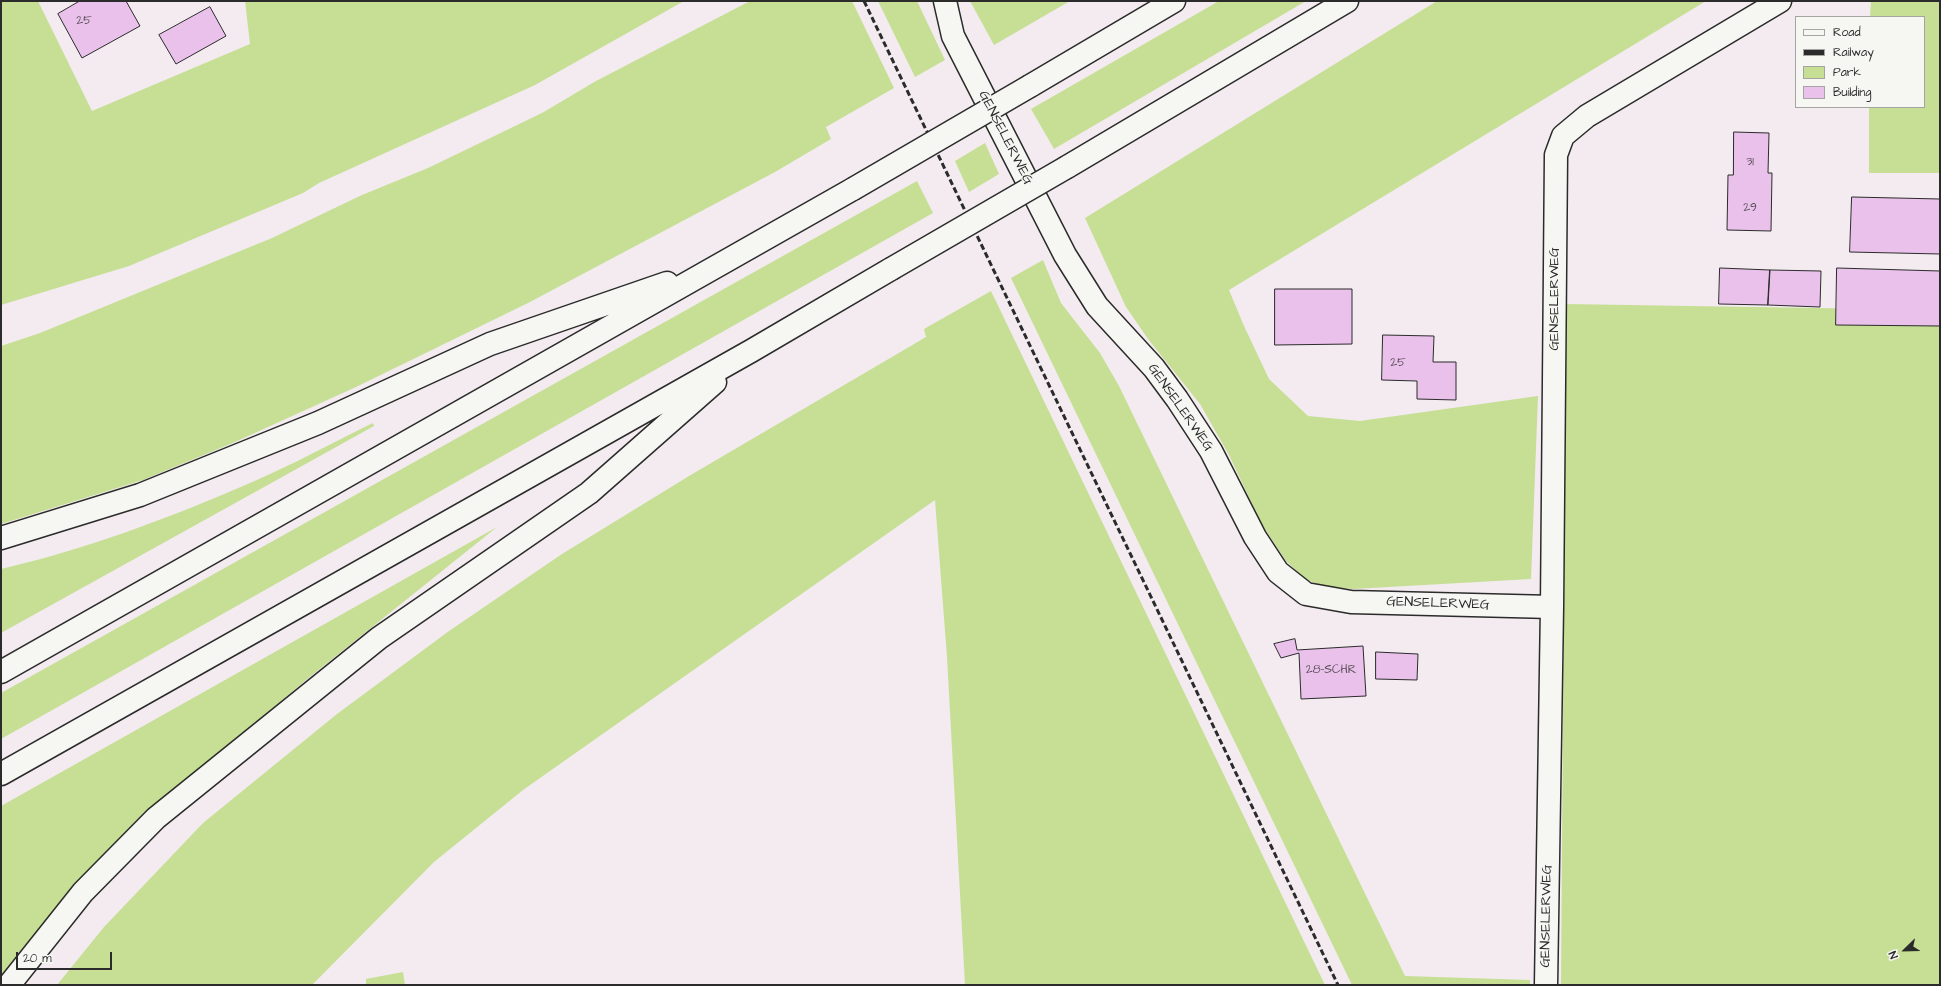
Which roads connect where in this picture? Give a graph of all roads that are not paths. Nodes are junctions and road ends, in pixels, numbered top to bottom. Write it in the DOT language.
graph roads {
  1 [pos="945,1"];
  2 [pos="1174,1"];
  3 [pos="1347,1"];
  4 [pos="1780,1"];
  5 [pos="719,265"];
  6 [pos="751,351"];
  7 [pos="1,538"];
  8 [pos="1552,607"];
  9 [pos="1,672"];
  10 [pos="1,774"];
  11 [pos="9,985"];
  12 [pos="1546,985"];
  1 -- 8 [label="main road, GENSELERWEG"];
  2 -- 5 [label="main road, bridge"];
  3 -- 6 [label="main road, bridge"];
  4 -- 8 [label="main road, GENSELERWEG"];
  5 -- 7 [label="main road"];
  5 -- 9 [label="main road"];
  6 -- 10 [label="main road"];
  6 -- 11 [label="main road"];
  8 -- 12 [label="main road, GENSELERWEG"];
}
